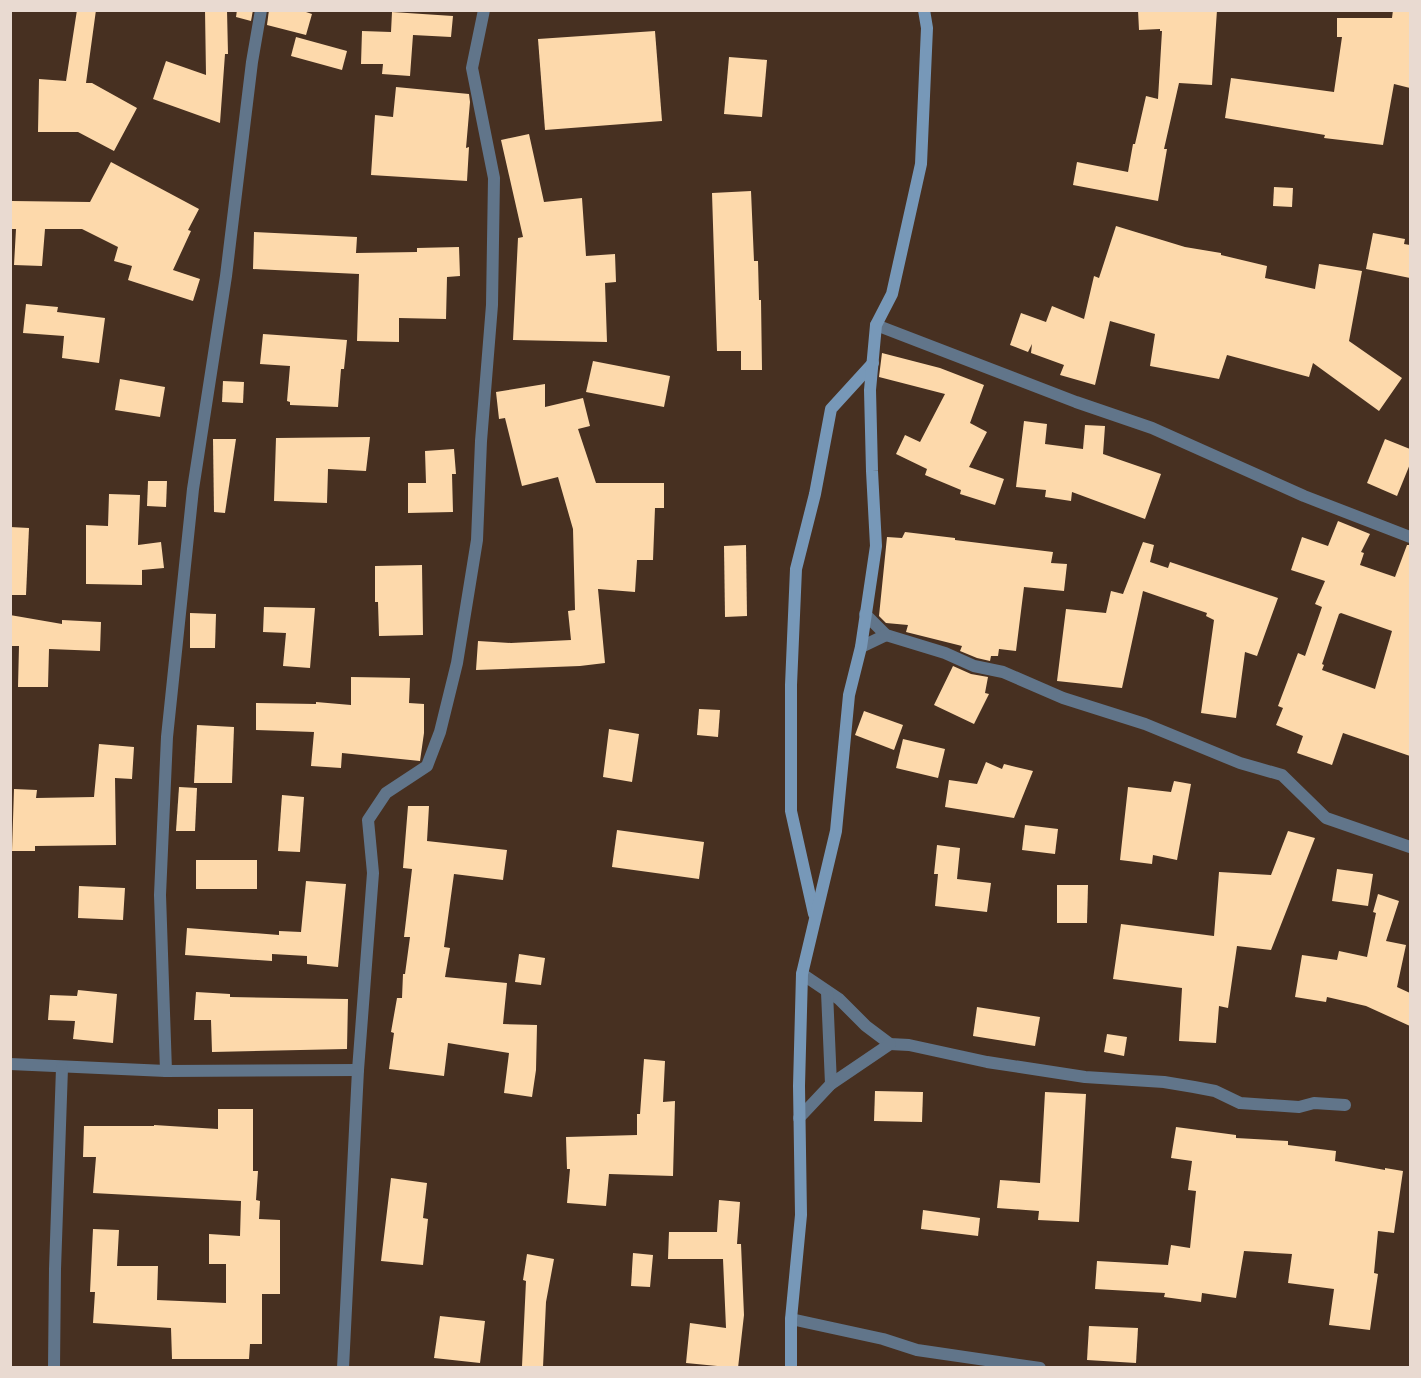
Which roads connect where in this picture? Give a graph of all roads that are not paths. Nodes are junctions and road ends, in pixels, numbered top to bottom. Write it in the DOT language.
graph roads {
  1 [pos="261,10"];
  2 [pos="484,10"];
  3 [pos="924,10"];
  4 [pos="876,325"];
  5 [pos="873,363"];
  6 [pos="1410,537"];
  7 [pos="865,615"];
  8 [pos="886,636"];
  9 [pos="861,647"];
  10 [pos="1410,847"];
  11 [pos="816,920"];
  12 [pos="802,974"];
  13 [pos="827,992"];
  14 [pos="890,1044"];
  15 [pos="10,1064"];
  16 [pos="62,1068"];
  17 [pos="358,1070"];
  18 [pos="166,1071"];
  19 [pos="831,1084"];
  20 [pos="1345,1105"];
  21 [pos="799,1118"];
  22 [pos="791,1319"];
  23 [pos="54,1368"];
  24 [pos="343,1368"];
  25 [pos="790,1368"];
  26 [pos="1040,1368"];
  1 -- 18 [label="street"];
  2 -- 17 [label="street"];
  3 -- 4 [label="street"];
  4 -- 5 [label="street"];
  4 -- 6 [label="street"];
  5 -- 7 [label="street"];
  5 -- 11 [label="street"];
  7 -- 8 [label="street"];
  7 -- 9 [label="street"];
  8 -- 9 [label="street"];
  8 -- 10 [label="street"];
  9 -- 11 [label="street"];
  11 -- 12 [label="street"];
  12 -- 13 [label="street"];
  12 -- 21 [label="street"];
  13 -- 14 [label="street"];
  13 -- 19 [label="street"];
  14 -- 19 [label="street"];
  14 -- 20 [label="street"];
  15 -- 16 [label="street"];
  16 -- 18 [label="street"];
  16 -- 23 [label="street"];
  17 -- 18 [label="street"];
  17 -- 24 [label="street"];
  19 -- 21 [label="street"];
  21 -- 22 [label="street"];
  22 -- 25 [label="street"];
  22 -- 26 [label="street"];
}
